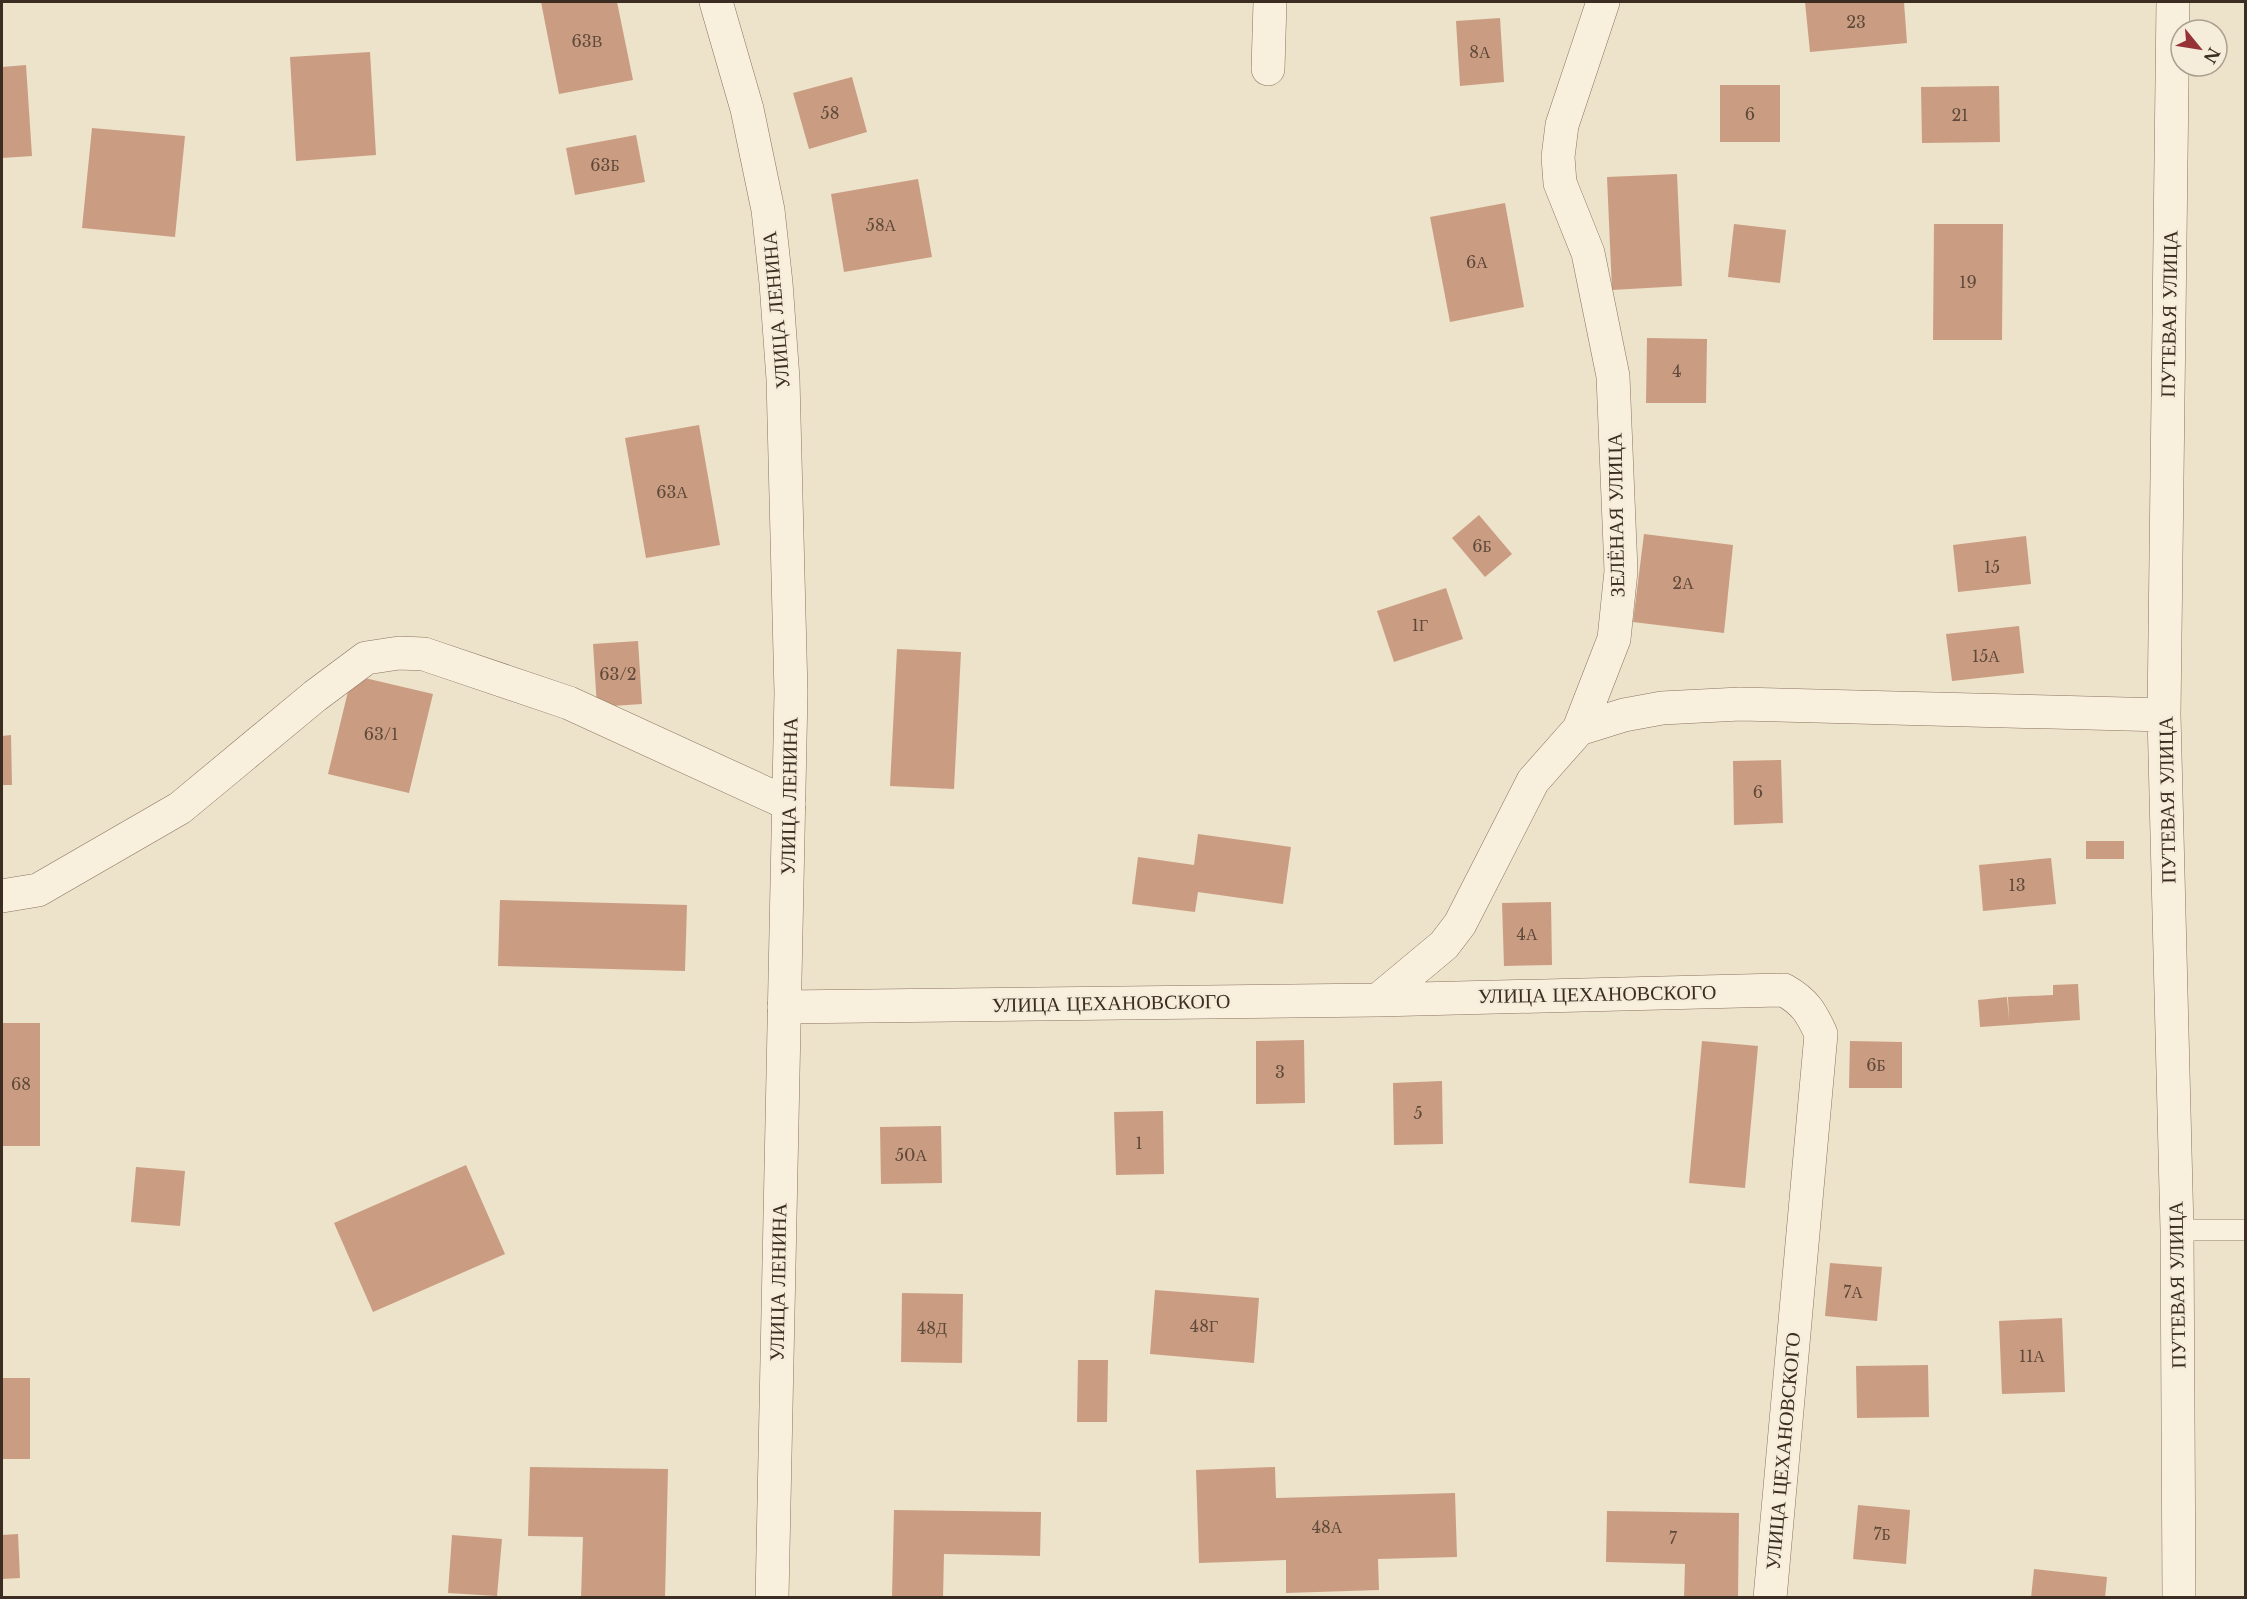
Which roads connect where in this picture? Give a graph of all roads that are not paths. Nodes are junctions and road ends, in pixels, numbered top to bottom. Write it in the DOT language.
graph roads {
  1 [pos="716,2"];
  2 [pos="1270,2"];
  3 [pos="1603,2"];
  4 [pos="2173,2"];
  5 [pos="1268,69"];
  6 [pos="2164,715"];
  7 [pos="1579,729"];
  8 [pos="789,804"];
  9 [pos="2,896"];
  10 [pos="1378,1000"];
  11 [pos="784,1007"];
  12 [pos="2177,1230"];
  13 [pos="2246,1230"];
  14 [pos="772,1598"];
  15 [pos="1770,1598"];
  16 [pos="2179,1598"];
  1 -- 8 [label="street, УЛИЦА ЛЕНИНА"];
  2 -- 5 [label="street"];
  3 -- 7 [label="street, ЗЕЛЁНАЯ УЛИЦА"];
  4 -- 6 [label="street, ПУТЕВАЯ УЛИЦА"];
  6 -- 7 [label="street"];
  6 -- 12 [label="street, ПУТЕВАЯ УЛИЦА"];
  7 -- 10 [label="street, ЗЕЛЁНАЯ УЛИЦА"];
  8 -- 9 [label="street"];
  8 -- 11 [label="street, УЛИЦА ЛЕНИНА"];
  10 -- 11 [label="street, УЛИЦА ЦЕХАНОВСКОГО"];
  10 -- 15 [label="street, УЛИЦА ЦЕХАНОВСКОГО"];
  11 -- 14 [label="street, УЛИЦА ЛЕНИНА"];
  12 -- 13 [label="lane"];
  12 -- 16 [label="street, ПУТЕВАЯ УЛИЦА"];
}
